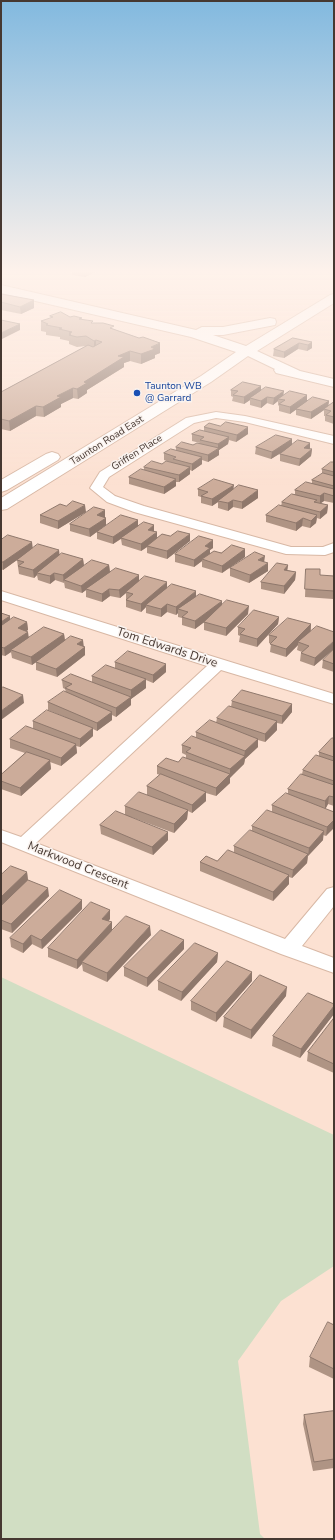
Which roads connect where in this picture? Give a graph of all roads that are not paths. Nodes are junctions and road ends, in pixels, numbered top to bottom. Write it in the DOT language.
graph roads {
  1 [pos="202,342"];
  2 [pos="256,342"];
  3 [pos="266,342"];
  4 [pos="244,358"];
  5 [pos="295,373"];
  6 [pos="174,382"];
  7 [pos="334,383"];
  8 [pos="334,440"];
  9 [pos="65,449"];
  10 [pos="1,487"];
  11 [pos="1,505"];
  12 [pos="334,547"];
  13 [pos="1,594"];
  14 [pos="218,664"];
  15 [pos="334,699"];
  16 [pos="1,836"];
  17 [pos="23,845"];
  18 [pos="334,893"];
  19 [pos="288,949"];
  20 [pos="334,966"];
  1 -- 4 [label="main road"];
  2 -- 4 [label="main road"];
  3 -- 4 [label="main road"];
  4 -- 5 [label="main road"];
  4 -- 5 [label="main road"];
  4 -- 6 [label="main road"];
  4 -- 11 [label="main road, Taunton Road East"];
  5 -- 7 [label="main road"];
  8 -- 12 [label="street, Griffen Place"];
  9 -- 10 [label="main road, Taunton Road East"];
  13 -- 14 [label="street, Tom Edwards Drive"];
  14 -- 15 [label="street, Tom Edwards Drive"];
  14 -- 17 [label="street, Markwood Crescent"];
  16 -- 17 [label="street"];
  17 -- 19 [label="street, Markwood Crescent"];
  18 -- 19 [label="street"];
  19 -- 20 [label="street, Markwood Crescent"];
}
